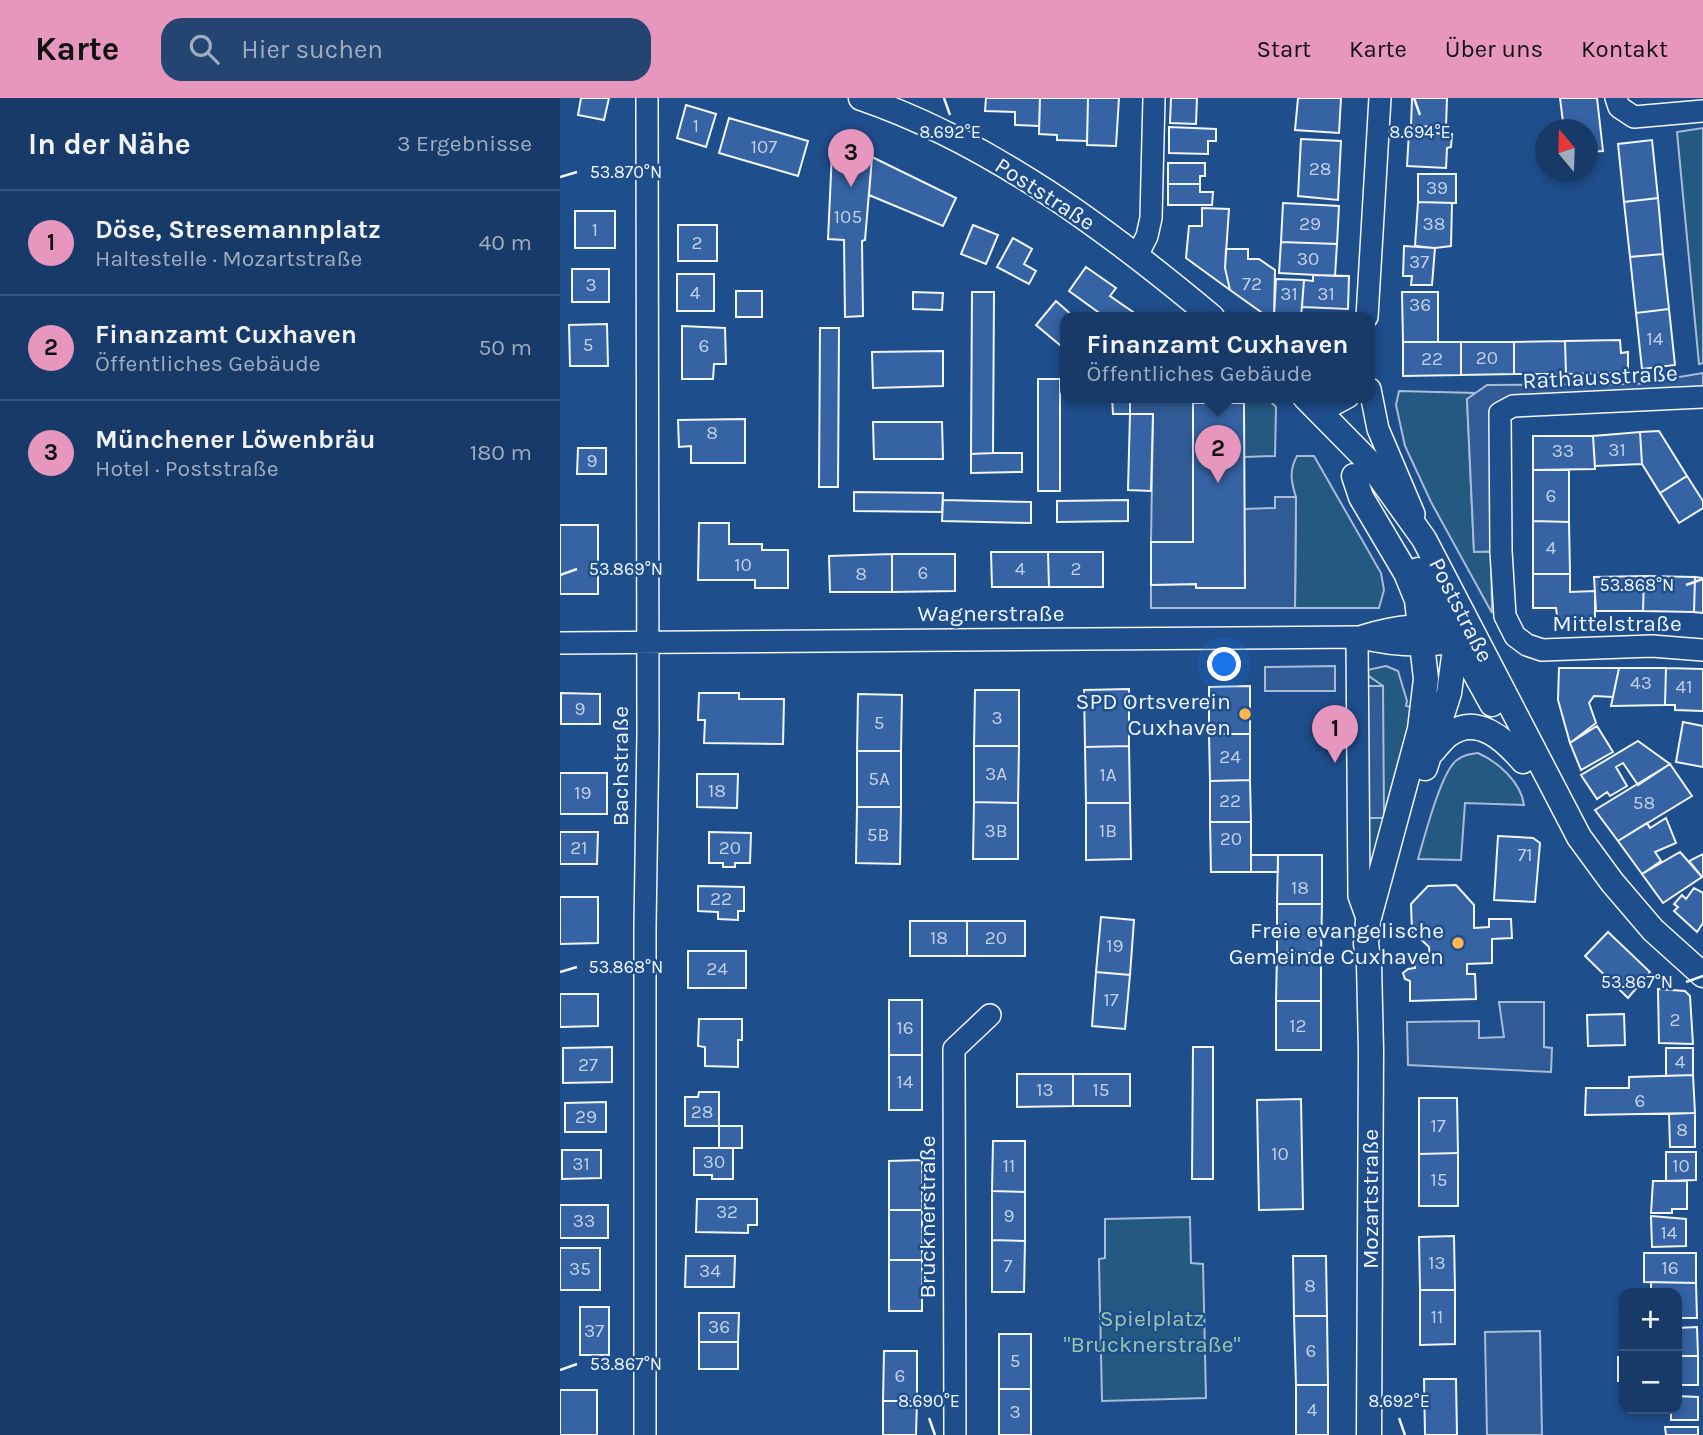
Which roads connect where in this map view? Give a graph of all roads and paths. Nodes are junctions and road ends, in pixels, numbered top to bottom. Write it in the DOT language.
graph roads {
  1 [pos="647,98"];
  2 [pos="862,98"];
  3 [pos="1154,98"];
  4 [pos="1380,98"];
  5 [pos="1616,98"];
  6 [pos="1703,111"];
  7 [pos="1137,256"];
  8 [pos="1206,312"];
  9 [pos="1367,312"];
  10 [pos="1703,397"];
  11 [pos="1336,403"];
  12 [pos="1373,403"];
  13 [pos="1319,411"];
  14 [pos="1354,476"];
  15 [pos="1424,539"];
  16 [pos="1504,616"];
  17 [pos="1460,635"];
  18 [pos="1420,636"];
  19 [pos="1357,637"];
  20 [pos="646,642"];
  21 [pos="560,643"];
  22 [pos="1703,650"];
  23 [pos="1430,754"];
  24 [pos="1523,761"];
  25 [pos="1566,810"];
  26 [pos="1368,921"];
  27 [pos="1369,964"];
  28 [pos="1703,975"];
  29 [pos="990,1015"];
  30 [pos="645,1435"];
  31 [pos="955,1435"];
  32 [pos="1369,1435"];
  1 -- 20 [label="street, Bachstraße"];
  2 -- 7 [label="street, Poststraße"];
  3 -- 7 [label="street"];
  4 -- 9 [label="street"];
  5 -- 6 [label="street"];
  7 -- 8 [label="street, Poststraße"];
  10 -- 16 [label="street, Rathausstraße"];
  11 -- 13 [label="street"];
  12 -- 15 [label="street"];
  13 -- 14 [label="street, Poststraße"];
  13 -- 15 [label="street, Poststraße"];
  14 -- 17 [label="street, Poststraße"];
  14 -- 18 [label="street, Mozartstraße"];
  15 -- 17 [label="street, Poststraße"];
  16 -- 22 [label="street, Mittelstraße"];
  17 -- 18 [label="street, Wagnerstraße"];
  17 -- 23 [label="street, Mozartstraße"];
  17 -- 24 [label="street, Poststraße"];
  17 -- 25 [label="street, Poststraße"];
  18 -- 19 [label="street, Wagnerstraße"];
  18 -- 26 [label="street, Mozartstraße"];
  19 -- 20 [label="street, Wagnerstraße"];
  19 -- 26 [label="street, Mozartstraße"];
  20 -- 21 [label="street, Wagnerstraße"];
  20 -- 30 [label="street, Bachstraße"];
  23 -- 24 [label="street"];
  23 -- 27 [label="street, Mozartstraße"];
  24 -- 25 [label="street, Poststraße"];
  25 -- 28 [label="street, Poststraße"];
  26 -- 27 [label="street, Mozartstraße"];
  27 -- 32 [label="street, Mozartstraße"];
  29 -- 31 [label="street, Brucknerstraße"];
}
